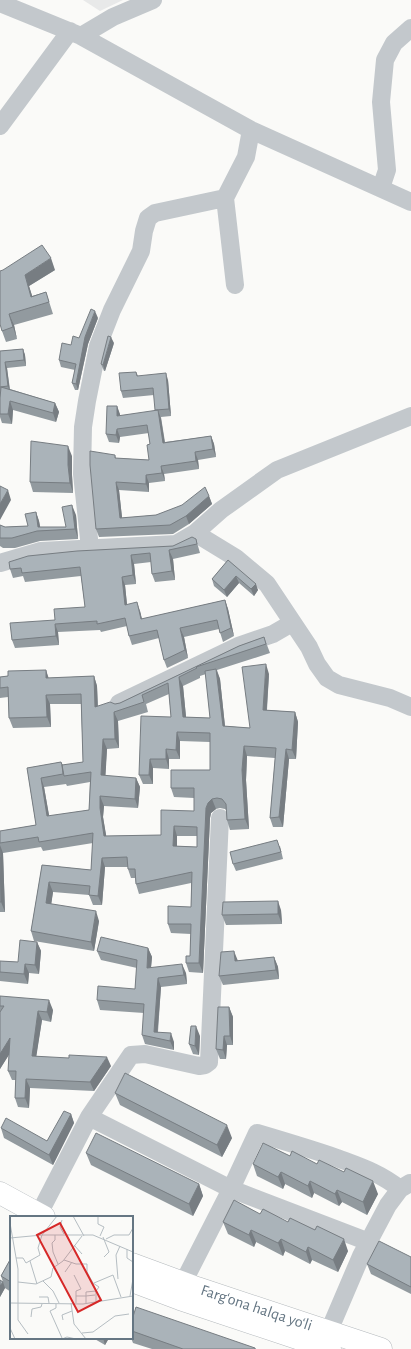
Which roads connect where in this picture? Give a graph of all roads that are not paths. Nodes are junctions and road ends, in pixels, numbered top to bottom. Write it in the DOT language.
graph roads {
  1 [pos="153,0"];
  2 [pos="0,3"];
  3 [pos="411,28"];
  4 [pos="76,34"];
  5 [pos="0,126"];
  6 [pos="251,130"];
  7 [pos="381,188"];
  8 [pos="225,198"];
  9 [pos="411,202"];
  10 [pos="235,285"];
  11 [pos="411,416"];
  12 [pos="195,533"];
  13 [pos="90,548"];
  14 [pos="0,563"];
  15 [pos="292,623"];
  16 [pos="119,703"];
  17 [pos="411,707"];
  18 [pos="220,818"];
  19 [pos="89,1117"];
  20 [pos="406,1186"];
  21 [pos="231,1189"];
  22 [pos="0,1193"];
  23 [pos="0,1210"];
  24 [pos="12,1216"];
  25 [pos="41,1216"];
  26 [pos="369,1242"];
  27 [pos="133,1264"];
  28 [pos="133,1281"];
  29 [pos="183,1283"];
  30 [pos="330,1340"];
  31 [pos="381,1349"];
  1 -- 4 [label="street"];
  2 -- 4 [label="street"];
  3 -- 7 [label="street"];
  4 -- 5 [label="street"];
  4 -- 6 [label="street"];
  6 -- 7 [label="street"];
  6 -- 8 [label="street"];
  7 -- 9 [label="street"];
  8 -- 10 [label="street"];
  8 -- 13 [label="street"];
  11 -- 12 [label="street"];
  12 -- 13 [label="street"];
  12 -- 15 [label="street"];
  13 -- 14 [label="street"];
  15 -- 16 [label="street"];
  15 -- 17 [label="street"];
  18 -- 19 [label="street"];
  19 -- 21 [label="street"];
  19 -- 25 [label="street"];
  20 -- 21 [label="street"];
  20 -- 26 [label="street"];
  21 -- 26 [label="street"];
  21 -- 29 [label="street"];
  22 -- 25 [label="highway"];
  23 -- 24 [label="highway"];
  26 -- 30 [label="street"];
  27 -- 29 [label="highway, Farg‘ona halqa yo‘li"];
  28 -- 30 [label="highway, Farg‘ona halqa yo‘li"];
  29 -- 30 [label="highway, Farg‘ona halqa yo‘li"];
  30 -- 31 [label="highway, Farg‘ona halqa yo‘li"];
}
